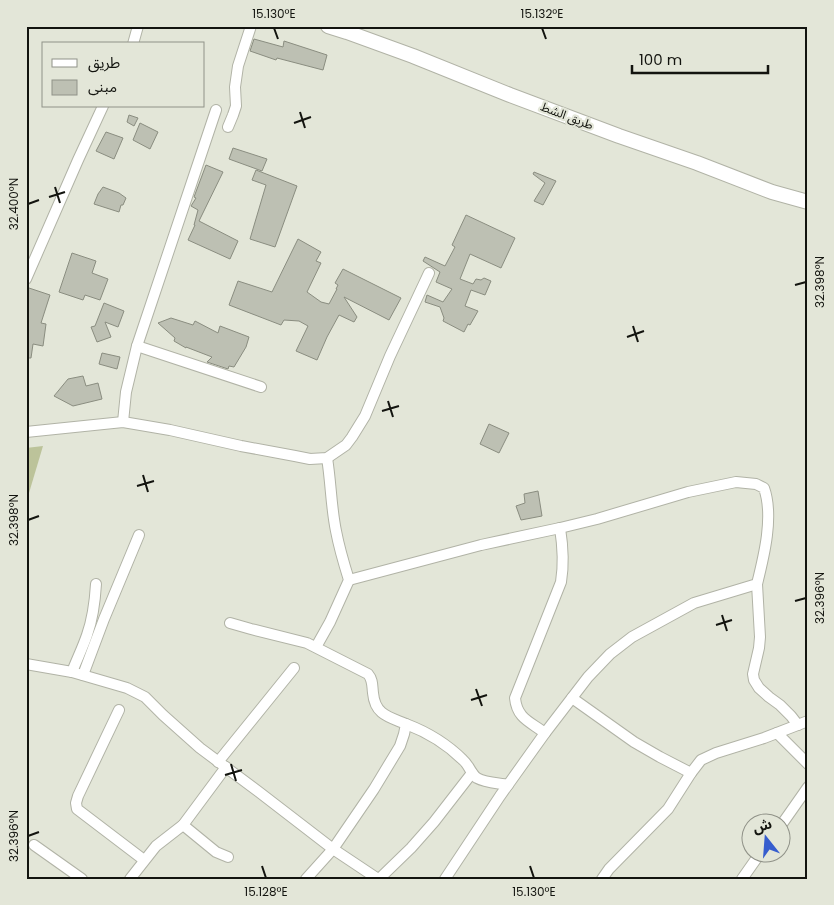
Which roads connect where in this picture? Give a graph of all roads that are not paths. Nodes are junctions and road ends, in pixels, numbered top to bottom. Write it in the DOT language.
graph roads {
  1 [pos="138,26"];
  2 [pos="251,26"];
  3 [pos="328,26"];
  4 [pos="134,42"];
  5 [pos="102,108"];
  6 [pos="216,110"];
  7 [pos="228,127"];
  8 [pos="808,202"];
  9 [pos="428,272"];
  10 [pos="26,279"];
  11 [pos="137,346"];
  12 [pos="261,387"];
  13 [pos="123,422"];
  14 [pos="26,432"];
  15 [pos="327,458"];
  16 [pos="560,528"];
  17 [pos="139,535"];
  18 [pos="349,580"];
  19 [pos="96,584"];
  20 [pos="757,584"];
  21 [pos="230,623"];
  22 [pos="316,647"];
  23 [pos="26,664"];
  24 [pos="294,668"];
  25 [pos="72,672"];
  26 [pos="83,675"];
  27 [pos="572,698"];
  28 [pos="119,710"];
  29 [pos="803,723"];
  30 [pos="406,724"];
  31 [pos="545,732"];
  32 [pos="777,733"];
  33 [pos="222,764"];
  34 [pos="808,764"];
  35 [pos="472,773"];
  36 [pos="691,773"];
  37 [pos="508,785"];
  38 [pos="808,787"];
  39 [pos="790,812"];
  40 [pos="183,824"];
  41 [pos="34,845"];
  42 [pos="333,849"];
  43 [pos="228,857"];
  44 [pos="144,860"];
  45 [pos="754,862"];
  46 [pos="82,879"];
  47 [pos="130,879"];
  48 [pos="306,879"];
  49 [pos="378,879"];
  50 [pos="445,879"];
  51 [pos="602,879"];
  52 [pos="742,879"];
  1 -- 4 [label="street"];
  2 -- 7 [label="street"];
  3 -- 8 [label="main road, طريق الشط"];
  5 -- 10 [label="street"];
  6 -- 11 [label="street"];
  9 -- 15 [label="street"];
  11 -- 12 [label="street"];
  11 -- 13 [label="street"];
  13 -- 14 [label="street"];
  13 -- 15 [label="street"];
  15 -- 18 [label="street"];
  16 -- 18 [label="street"];
  16 -- 20 [label="street"];
  16 -- 31 [label="street"];
  17 -- 26 [label="street"];
  18 -- 22 [label="street"];
  19 -- 25 [label="street"];
  20 -- 27 [label="street"];
  20 -- 29 [label="street"];
  21 -- 22 [label="street"];
  22 -- 30 [label="street"];
  23 -- 25 [label="street"];
  24 -- 33 [label="street"];
  25 -- 26 [label="street"];
  26 -- 33 [label="street"];
  27 -- 31 [label="street"];
  27 -- 36 [label="street"];
  28 -- 44 [label="street"];
  29 -- 32 [label="street"];
  30 -- 35 [label="street"];
  30 -- 42 [label="street"];
  31 -- 37 [label="street"];
  32 -- 34 [label="street"];
  32 -- 36 [label="street"];
  33 -- 40 [label="street"];
  33 -- 42 [label="street"];
  35 -- 37 [label="street"];
  35 -- 49 [label="street"];
  36 -- 51 [label="street"];
  37 -- 50 [label="street"];
  38 -- 39 [label="street"];
  40 -- 43 [label="street"];
  40 -- 44 [label="street"];
  41 -- 46 [label="street"];
  42 -- 48 [label="street"];
  42 -- 49 [label="street"];
  44 -- 47 [label="street"];
  45 -- 52 [label="street"];
}
